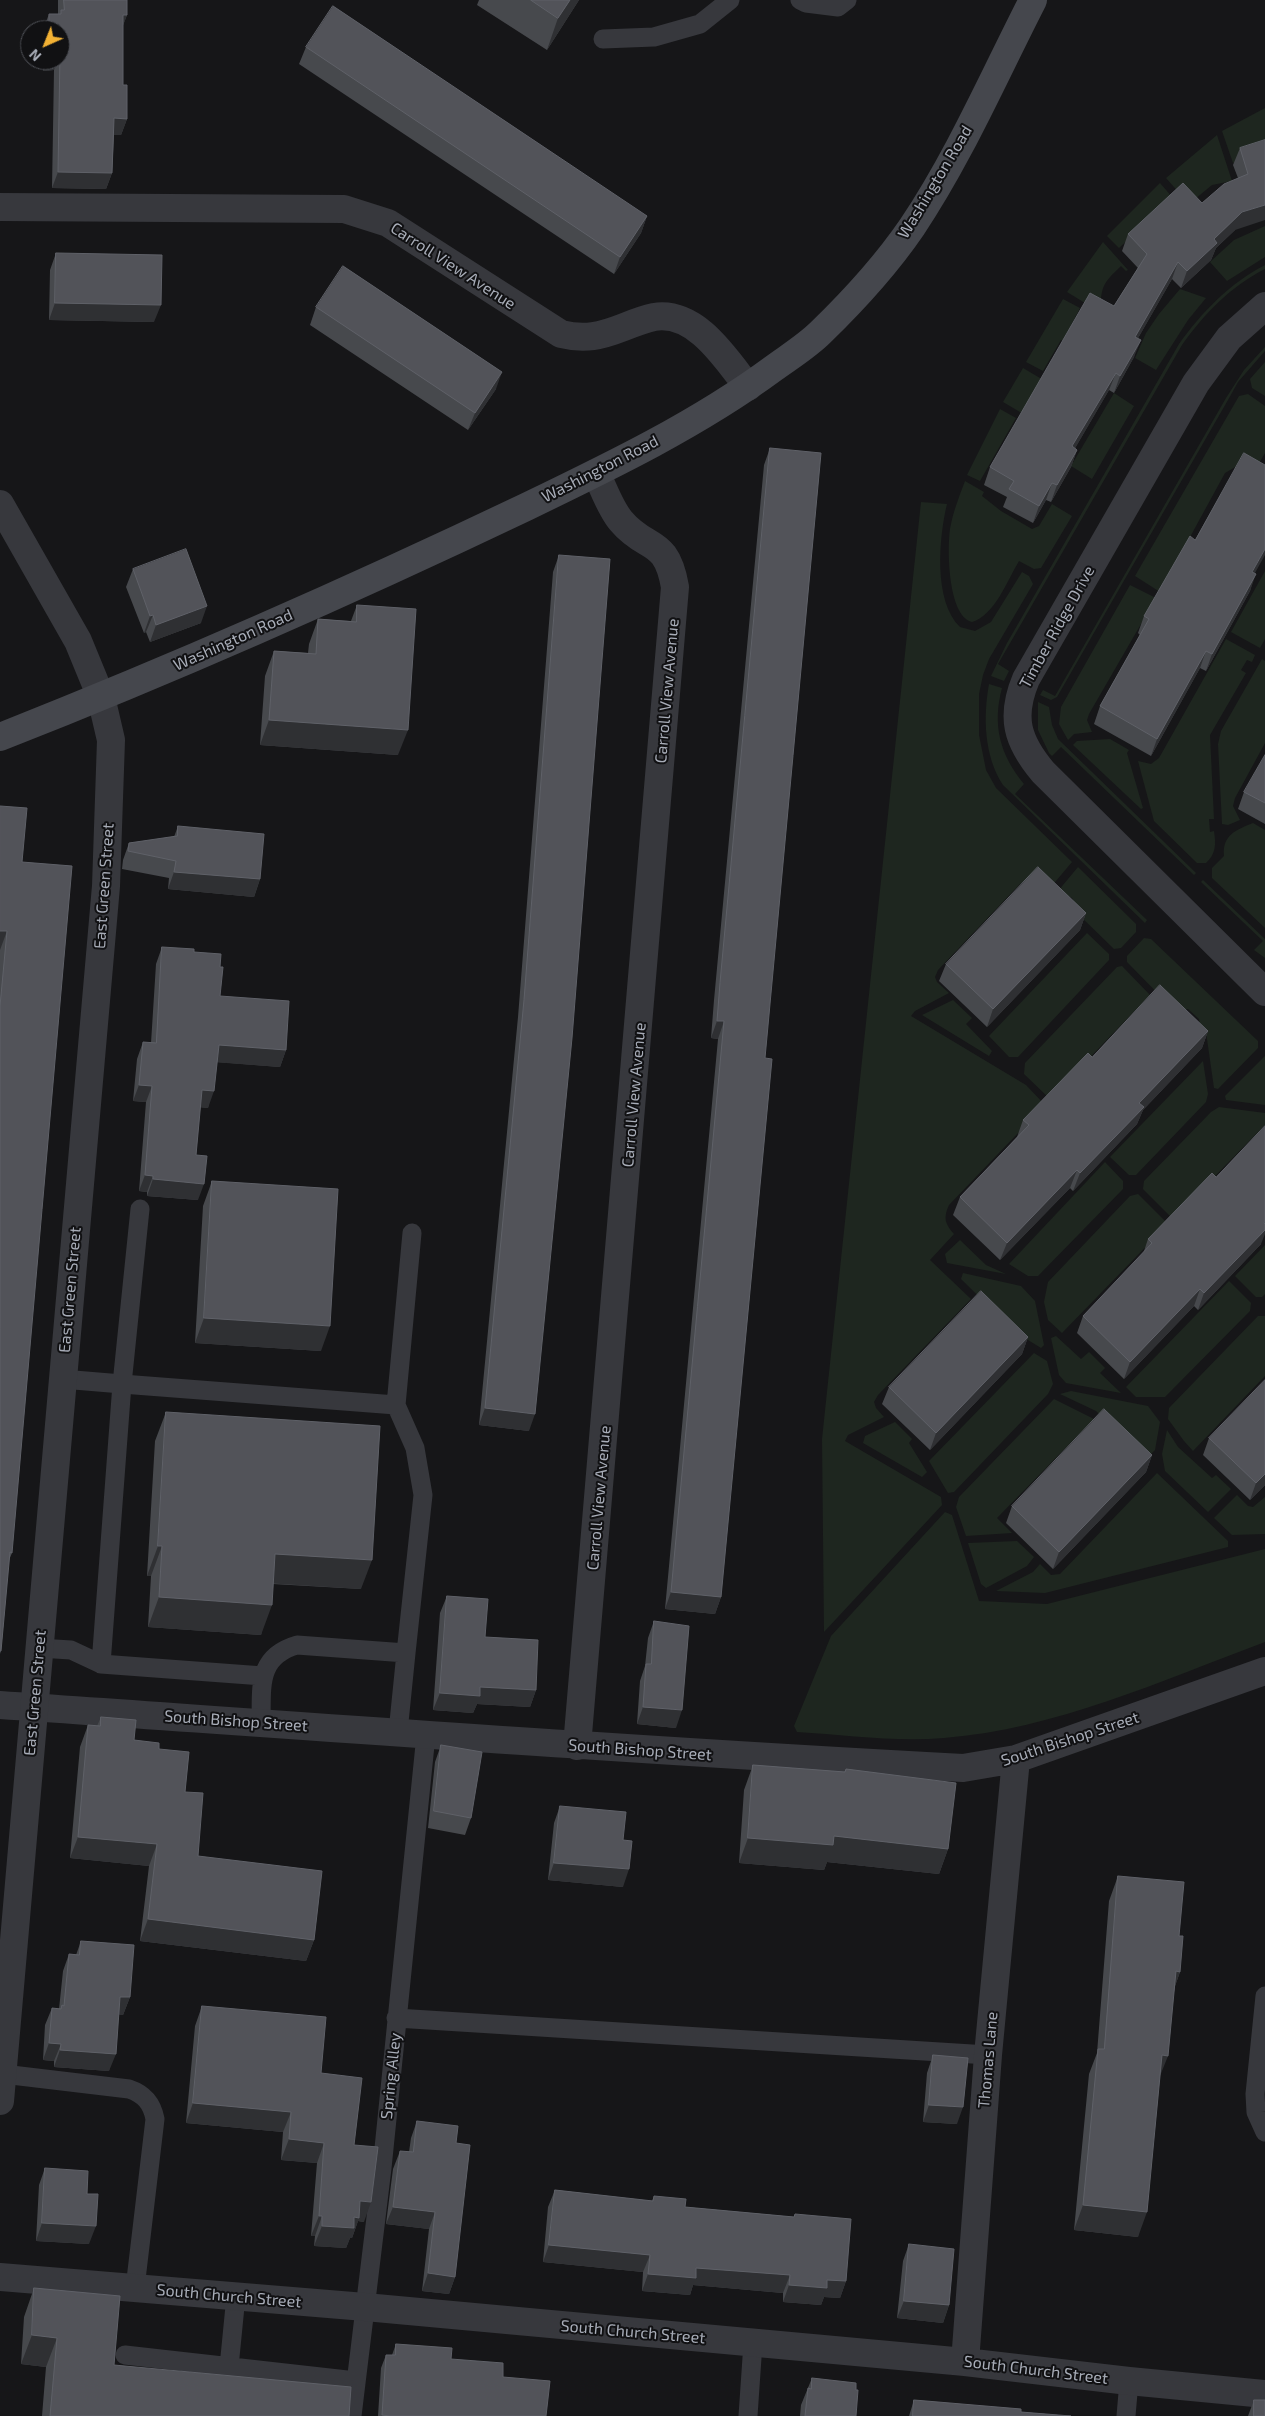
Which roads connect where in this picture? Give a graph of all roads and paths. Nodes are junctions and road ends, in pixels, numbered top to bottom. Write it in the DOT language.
graph roads {
  1 [pos="730,0"];
  2 [pos="800,0"];
  3 [pos="847,0"];
  4 [pos="1033,0"];
  5 [pos="603,40"];
  6 [pos="0,207"];
  7 [pos="1265,306"];
  8 [pos="748,387"];
  9 [pos="596,473"];
  10 [pos="0,504"];
  11 [pos="101,697"];
  12 [pos="0,737"];
  13 [pos="1265,992"];
  14 [pos="140,1209"];
  15 [pos="412,1233"];
  16 [pos="62,1379"];
  17 [pos="122,1384"];
  18 [pos="396,1405"];
  19 [pos="39,1648"];
  20 [pos="406,1653"];
  21 [pos="101,1664"];
  22 [pos="1265,1670"];
  23 [pos="263,1676"];
  24 [pos="0,1705"];
  25 [pos="34,1707"];
  26 [pos="261,1722"];
  27 [pos="398,1732"];
  28 [pos="426,1735"];
  29 [pos="577,1746"];
  30 [pos="1016,1759"];
  31 [pos="6,1958"];
  32 [pos="1265,1996"];
  33 [pos="396,2018"];
  34 [pos="988,2055"];
  35 [pos="3,2074"];
  36 [pos="0,2101"];
  37 [pos="1265,2132"];
  38 [pos="0,2277"];
  39 [pos="135,2288"];
  40 [pos="236,2296"];
  41 [pos="365,2307"];
  42 [pos="753,2343"];
  43 [pos="125,2355"];
  44 [pos="965,2362"];
  45 [pos="229,2367"];
  46 [pos="356,2381"];
  47 [pos="1129,2381"];
  48 [pos="1265,2394"];
  49 [pos="352,2416"];
  50 [pos="748,2416"];
  51 [pos="1126,2416"];
  1 -- 5 [label="lane"];
  2 -- 3 [label="lane"];
  4 -- 8 [label="main road, Washington Road"];
  6 -- 8 [label="street, Carroll View Avenue"];
  7 -- 13 [label="street, Timber Ridge Drive"];
  8 -- 9 [label="main road, Washington Road"];
  9 -- 11 [label="main road, Washington Road"];
  9 -- 29 [label="street, Carroll View Avenue"];
  10 -- 11 [label="street, East Green Street"];
  11 -- 12 [label="main road, Washington Road"];
  11 -- 16 [label="street, East Green Street"];
  14 -- 17 [label="lane"];
  15 -- 18 [label="lane"];
  16 -- 17 [label="lane"];
  16 -- 19 [label="street, East Green Street"];
  17 -- 18 [label="lane"];
  17 -- 21 [label="lane"];
  18 -- 20 [label="lane"];
  19 -- 21 [label="lane"];
  19 -- 25 [label="street, East Green Street"];
  20 -- 23 [label="lane"];
  20 -- 27 [label="lane"];
  21 -- 23 [label="lane"];
  22 -- 30 [label="street, South Bishop Street"];
  23 -- 26 [label="lane"];
  24 -- 25 [label="street, South Bishop Street"];
  25 -- 26 [label="street, South Bishop Street"];
  25 -- 31 [label="street, East Green Street"];
  26 -- 27 [label="street, South Bishop Street"];
  27 -- 28 [label="street, South Bishop Street"];
  28 -- 29 [label="street, South Bishop Street"];
  28 -- 33 [label="lane, Spring Alley"];
  29 -- 30 [label="street, South Bishop Street"];
  30 -- 34 [label="street, Thomas Lane"];
  31 -- 35 [label="street, East Green Street"];
  32 -- 37 [label="lane"];
  33 -- 34 [label="lane"];
  33 -- 41 [label="lane, Spring Alley"];
  34 -- 44 [label="street, Thomas Lane"];
  35 -- 36 [label="street, East Green Street"];
  35 -- 39 [label="lane"];
  38 -- 39 [label="street, South Church Street"];
  39 -- 40 [label="street, South Church Street"];
  40 -- 41 [label="street, South Church Street"];
  40 -- 45 [label="lane"];
  41 -- 42 [label="street, South Church Street"];
  41 -- 46 [label="lane, Spring Alley"];
  42 -- 44 [label="street, South Church Street"];
  42 -- 50 [label="lane"];
  43 -- 45 [label="lane"];
  44 -- 47 [label="street, South Church Street"];
  45 -- 46 [label="lane"];
  46 -- 49 [label="lane, Spring Alley"];
  47 -- 48 [label="street, South Church Street"];
  47 -- 51 [label="lane"];
}
